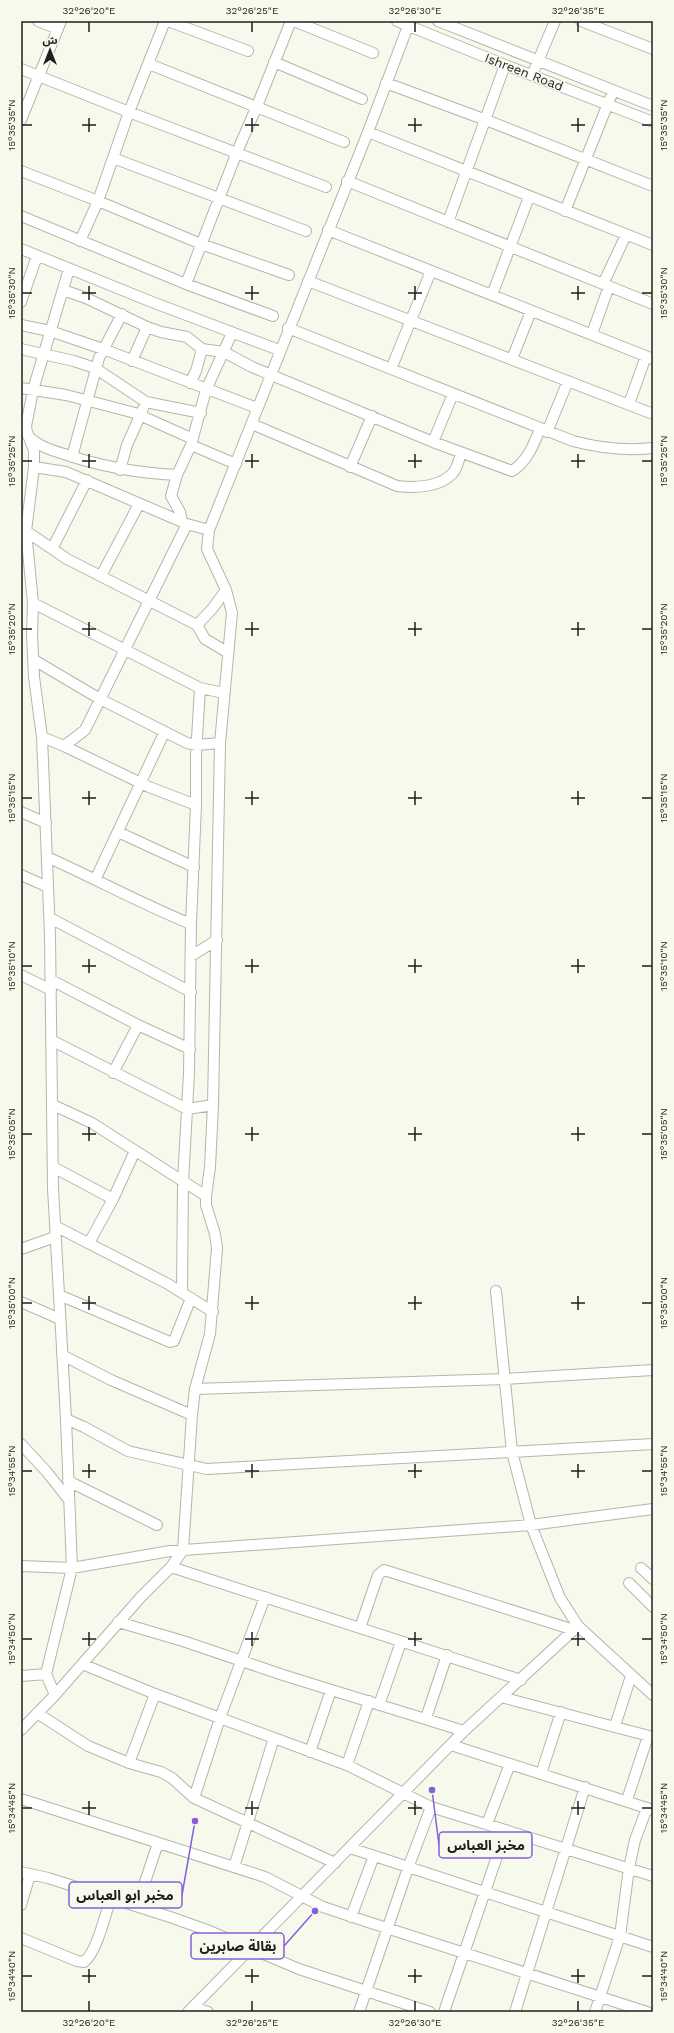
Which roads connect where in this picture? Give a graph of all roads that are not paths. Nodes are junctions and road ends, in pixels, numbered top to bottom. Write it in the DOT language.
graph roads {
  1 [pos="38,21"];
  2 [pos="165,21"];
  3 [pos="168,21"];
  4 [pos="290,21"];
  5 [pos="294,21"];
  6 [pos="398,21"];
  7 [pos="438,21"];
  8 [pos="555,21"];
  9 [pos="581,21"];
  10 [pos="60,25"];
  11 [pos="408,26"];
  12 [pos="653,48"];
  13 [pos="248,51"];
  14 [pos="373,53"];
  15 [pos="274,62"];
  16 [pos="539,62"];
  17 [pos="149,64"];
  18 [pos="505,65"];
  19 [pos="21,69"];
  20 [pos="532,75"];
  21 [pos="39,76"];
  22 [pos="386,83"];
  23 [pos="613,91"];
  24 [pos="362,99"];
  25 [pos="607,104"];
  26 [pos="257,106"];
  27 [pos="653,106"];
  28 [pos="129,112"];
  29 [pos="21,120"];
  30 [pos="486,120"];
  31 [pos="653,122"];
  32 [pos="368,132"];
  33 [pos="344,142"];
  34 [pos="237,152"];
  35 [pos="113,158"];
  36 [pos="586,160"];
  37 [pos="21,171"];
  38 [pos="466,171"];
  39 [pos="348,181"];
  40 [pos="653,186"];
  41 [pos="326,187"];
  42 [pos="529,197"];
  43 [pos="220,198"];
  44 [pos="98,201"];
  45 [pos="566,211"];
  46 [pos="21,216"];
  47 [pos="448,222"];
  48 [pos="328,230"];
  49 [pos="306,231"];
  50 [pos="626,235"];
  51 [pos="80,241"];
  52 [pos="201,244"];
  53 [pos="653,245"];
  54 [pos="509,247"];
  55 [pos="21,249"];
  56 [pos="37,256"];
  57 [pos="69,269"];
  58 [pos="431,271"];
  59 [pos="289,275"];
  60 [pos="308,281"];
  61 [pos="186,284"];
  62 [pos="606,285"];
  63 [pos="63,290"];
  64 [pos="492,295"];
  65 [pos="21,302"];
  66 [pos="653,304"];
  67 [pos="531,310"];
  68 [pos="122,314"];
  69 [pos="273,316"];
  70 [pos="410,319"];
  71 [pos="21,324"];
  72 [pos="147,327"];
  73 [pos="288,328"];
  74 [pos="50,331"];
  75 [pos="232,333"];
  76 [pos="592,334"];
  77 [pos="21,349"];
  78 [pos="103,349"];
  79 [pos="202,349"];
  80 [pos="279,350"];
  81 [pos="224,352"];
  82 [pos="44,354"];
  83 [pos="650,358"];
  84 [pos="512,359"];
  85 [pos="132,360"];
  86 [pos="95,368"];
  87 [pos="391,369"];
  88 [pos="270,374"];
  89 [pos="568,380"];
  90 [pos="190,383"];
  91 [pos="21,388"];
  92 [pos="33,390"];
  93 [pos="206,390"];
  94 [pos="453,394"];
  95 [pos="86,401"];
  96 [pos="146,402"];
  97 [pos="628,404"];
  98 [pos="257,408"];
  99 [pos="201,413"];
  100 [pos="653,414"];
  101 [pos="140,415"];
  102 [pos="372,416"];
  103 [pos="252,424"];
  104 [pos="544,430"];
  105 [pos="25,434"];
  106 [pos="192,442"];
  107 [pos="433,442"];
  108 [pos="653,448"];
  109 [pos="461,453"];
  110 [pos="72,457"];
  111 [pos="236,464"];
  112 [pos="34,467"];
  113 [pos="350,467"];
  114 [pos="120,470"];
  115 [pos="177,475"];
  116 [pos="87,480"];
  117 [pos="139,504"];
  118 [pos="25,506"];
  119 [pos="185,522"];
  120 [pos="24,529"];
  121 [pos="209,530"];
  122 [pos="52,549"];
  123 [pos="101,576"];
  124 [pos="226,590"];
  125 [pos="148,602"];
  126 [pos="33,603"];
  127 [pos="197,625"];
  128 [pos="32,634"];
  129 [pos="21,637"];
  130 [pos="124,651"];
  131 [pos="227,652"];
  132 [pos="34,660"];
  133 [pos="200,688"];
  134 [pos="224,693"];
  135 [pos="100,699"];
  136 [pos="164,733"];
  137 [pos="42,737"];
  138 [pos="220,743"];
  139 [pos="196,745"];
  140 [pos="64,746"];
  141 [pos="142,783"];
  142 [pos="196,805"];
  143 [pos="21,812"];
  144 [pos="46,823"];
  145 [pos="118,832"];
  146 [pos="47,857"];
  147 [pos="194,867"];
  148 [pos="21,874"];
  149 [pos="96,878"];
  150 [pos="48,887"];
  151 [pos="50,918"];
  152 [pos="192,924"];
  153 [pos="217,940"];
  154 [pos="191,956"];
  155 [pos="21,975"];
  156 [pos="51,985"];
  157 [pos="192,992"];
  158 [pos="138,1025"];
  159 [pos="51,1040"];
  160 [pos="190,1049"];
  161 [pos="113,1073"];
  162 [pos="53,1105"];
  163 [pos="213,1105"];
  164 [pos="187,1109"];
  165 [pos="136,1151"];
  166 [pos="53,1167"];
  167 [pos="183,1182"];
  168 [pos="206,1196"];
  169 [pos="113,1199"];
  170 [pos="55,1226"];
  171 [pos="55,1237"];
  172 [pos="89,1243"];
  173 [pos="21,1249"];
  174 [pos="182,1291"];
  175 [pos="496,1291"];
  176 [pos="59,1295"];
  177 [pos="191,1298"];
  178 [pos="21,1302"];
  179 [pos="213,1312"];
  180 [pos="60,1319"];
  181 [pos="62,1355"];
  182 [pos="653,1370"];
  183 [pos="505,1379"];
  184 [pos="195,1389"];
  185 [pos="192,1415"];
  186 [pos="66,1419"];
  187 [pos="21,1444"];
  188 [pos="653,1444"];
  189 [pos="512,1452"];
  190 [pos="189,1466"];
  191 [pos="68,1481"];
  192 [pos="69,1500"];
  193 [pos="653,1509"];
  194 [pos="157,1525"];
  195 [pos="531,1525"];
  196 [pos="183,1550"];
  197 [pos="22,1567"];
  198 [pos="171,1567"];
  199 [pos="72,1568"];
  200 [pos="642,1568"];
  201 [pos="653,1579"];
  202 [pos="629,1583"];
  203 [pos="265,1597"];
  204 [pos="653,1607"];
  205 [pos="118,1622"];
  206 [pos="360,1628"];
  207 [pos="576,1628"];
  208 [pos="401,1642"];
  209 [pos="447,1656"];
  210 [pos="241,1660"];
  211 [pos="82,1664"];
  212 [pos="46,1674"];
  213 [pos="21,1676"];
  214 [pos="631,1676"];
  215 [pos="521,1680"];
  216 [pos="331,1690"];
  217 [pos="155,1694"];
  218 [pos="55,1695"];
  219 [pos="653,1695"];
  220 [pos="501,1697"];
  221 [pos="369,1701"];
  222 [pos="379,1705"];
  223 [pos="561,1712"];
  224 [pos="37,1713"];
  225 [pos="220,1718"];
  226 [pos="426,1718"];
  227 [pos="615,1726"];
  228 [pos="21,1730"];
  229 [pos="464,1731"];
  230 [pos="651,1736"];
  231 [pos="274,1738"];
  232 [pos="451,1745"];
  233 [pos="310,1752"];
  234 [pos="129,1763"];
  235 [pos="510,1764"];
  236 [pos="347,1765"];
  237 [pos="541,1774"];
  238 [pos="585,1787"];
  239 [pos="403,1794"];
  240 [pos="194,1798"];
  241 [pos="21,1799"];
  242 [pos="627,1800"];
  243 [pos="431,1807"];
  244 [pos="650,1809"];
  245 [pos="248,1822"];
  246 [pos="487,1824"];
  247 [pos="506,1830"];
  248 [pos="158,1843"];
  249 [pos="564,1847"];
  250 [pos="350,1848"];
  251 [pos="374,1856"];
  252 [pos="335,1863"];
  253 [pos="234,1867"];
  254 [pos="408,1868"];
  255 [pos="629,1868"];
  256 [pos="26,1874"];
  257 [pos="653,1876"];
  258 [pos="485,1893"];
  259 [pos="302,1895"];
  260 [pos="111,1898"];
  261 [pos="21,1904"];
  262 [pos="138,1906"];
  263 [pos="544,1912"];
  264 [pos="351,1917"];
  265 [pos="387,1929"];
  266 [pos="620,1936"];
  267 [pos="21,1938"];
  268 [pos="653,1947"];
  269 [pos="249,1948"];
  270 [pos="464,1954"];
  271 [pos="526,1973"];
  272 [pos="367,1991"];
  273 [pos="600,1997"];
  274 [pos="190,2010"];
  275 [pos="208,2012"];
  276 [pos="359,2012"];
  277 [pos="428,2012"];
  278 [pos="444,2012"];
  279 [pos="515,2012"];
  280 [pos="596,2012"];
  281 [pos="647,2012"];
  1 -- 10 [label="street"];
  2 -- 17 [label="street"];
  3 -- 13 [label="street"];
  4 -- 15 [label="street"];
  5 -- 14 [label="street"];
  6 -- 11 [label="street, Ishreen Road"];
  7 -- 16 [label="street"];
  8 -- 16 [label="street"];
  9 -- 12 [label="street"];
  10 -- 21 [label="street"];
  11 -- 18 [label="street, Ishreen Road"];
  11 -- 22 [label="street"];
  15 -- 24 [label="street"];
  15 -- 26 [label="street"];
  16 -- 20 [label="street"];
  16 -- 23 [label="street"];
  17 -- 26 [label="street"];
  17 -- 28 [label="street"];
  18 -- 20 [label="street, Ishreen Road"];
  18 -- 30 [label="street"];
  19 -- 21 [label="street"];
  20 -- 25 [label="street, Ishreen Road"];
  21 -- 28 [label="street"];
  21 -- 29 [label="street"];
  22 -- 30 [label="street"];
  22 -- 32 [label="street"];
  23 -- 25 [label="street"];
  23 -- 27 [label="street"];
  25 -- 31 [label="street, Ishreen Road"];
  25 -- 36 [label="street"];
  26 -- 33 [label="street"];
  26 -- 34 [label="street"];
  28 -- 34 [label="street"];
  28 -- 35 [label="street"];
  30 -- 36 [label="street"];
  30 -- 38 [label="street"];
  32 -- 38 [label="street"];
  32 -- 39 [label="street"];
  34 -- 41 [label="street"];
  34 -- 43 [label="street"];
  35 -- 43 [label="street"];
  35 -- 44 [label="street"];
  36 -- 40 [label="street"];
  36 -- 45 [label="street"];
  37 -- 44 [label="street"];
  38 -- 42 [label="street"];
  38 -- 47 [label="street"];
  39 -- 47 [label="street"];
  39 -- 48 [label="street"];
  42 -- 45 [label="street"];
  42 -- 54 [label="street"];
  43 -- 49 [label="street"];
  43 -- 52 [label="street"];
  44 -- 51 [label="street"];
  44 -- 52 [label="street"];
  45 -- 50 [label="street"];
  46 -- 51 [label="street"];
  47 -- 54 [label="street"];
  48 -- 58 [label="street"];
  48 -- 60 [label="street"];
  50 -- 53 [label="street"];
  50 -- 62 [label="street"];
  51 -- 61 [label="street"];
  52 -- 59 [label="street"];
  52 -- 61 [label="street"];
  54 -- 62 [label="street"];
  54 -- 64 [label="street"];
  55 -- 56 [label="street"];
  56 -- 57 [label="street"];
  56 -- 65 [label="street"];
  57 -- 63 [label="street"];
  57 -- 75 [label="street"];
  58 -- 64 [label="street"];
  58 -- 70 [label="street"];
  60 -- 70 [label="street"];
  60 -- 73 [label="street"];
  61 -- 69 [label="street"];
  62 -- 66 [label="street"];
  62 -- 76 [label="street"];
  63 -- 68 [label="street"];
  63 -- 74 [label="street"];
  64 -- 67 [label="street"];
  67 -- 76 [label="street"];
  67 -- 84 [label="street"];
  68 -- 72 [label="street"];
  68 -- 78 [label="street"];
  70 -- 84 [label="street"];
  70 -- 87 [label="street"];
  71 -- 74 [label="street"];
  72 -- 79 [label="street"];
  72 -- 85 [label="street"];
  73 -- 80 [label="street"];
  73 -- 87 [label="street"];
  74 -- 78 [label="street"];
  74 -- 82 [label="street"];
  75 -- 80 [label="street"];
  75 -- 81 [label="street"];
  76 -- 83 [label="street"];
  77 -- 82 [label="street"];
  78 -- 85 [label="street"];
  78 -- 86 [label="street"];
  79 -- 81 [label="street"];
  79 -- 90 [label="street"];
  80 -- 88 [label="street"];
  81 -- 88 [label="street"];
  81 -- 93 [label="street"];
  82 -- 86 [label="street"];
  82 -- 92 [label="street"];
  83 -- 97 [label="street"];
  84 -- 89 [label="street"];
  85 -- 90 [label="street"];
  86 -- 95 [label="street"];
  86 -- 96 [label="street"];
  87 -- 94 [label="street"];
  88 -- 98 [label="street"];
  88 -- 102 [label="street"];
  89 -- 97 [label="street"];
  89 -- 104 [label="street"];
  90 -- 93 [label="street"];
  91 -- 92 [label="street"];
  92 -- 95 [label="street"];
  92 -- 105 [label="street"];
  93 -- 98 [label="street"];
  93 -- 99 [label="street"];
  94 -- 104 [label="street"];
  94 -- 107 [label="street"];
  95 -- 101 [label="street"];
  95 -- 110 [label="street"];
  96 -- 99 [label="street"];
  96 -- 101 [label="street"];
  97 -- 100 [label="street"];
  98 -- 103 [label="street"];
  99 -- 106 [label="street"];
  101 -- 106 [label="street"];
  101 -- 114 [label="street"];
  102 -- 107 [label="street"];
  102 -- 113 [label="street"];
  103 -- 111 [label="street"];
  103 -- 113 [label="street"];
  104 -- 108 [label="street"];
  104 -- 109 [label="street"];
  105 -- 110 [label="street"];
  105 -- 112 [label="street"];
  106 -- 111 [label="street"];
  106 -- 115 [label="street"];
  107 -- 109 [label="street"];
  109 -- 113 [label="street"];
  110 -- 114 [label="street"];
  111 -- 121 [label="street"];
  112 -- 116 [label="street"];
  112 -- 118 [label="street"];
  114 -- 115 [label="street"];
  115 -- 119 [label="street"];
  116 -- 117 [label="street"];
  116 -- 122 [label="street"];
  117 -- 119 [label="street"];
  117 -- 123 [label="street"];
  118 -- 120 [label="street"];
  119 -- 121 [label="street"];
  119 -- 125 [label="street"];
  120 -- 122 [label="street"];
  120 -- 126 [label="street"];
  121 -- 124 [label="street"];
  122 -- 123 [label="street"];
  123 -- 125 [label="street"];
  124 -- 127 [label="street"];
  124 -- 131 [label="street"];
  125 -- 127 [label="street"];
  125 -- 130 [label="street"];
  126 -- 128 [label="street"];
  126 -- 130 [label="street"];
  127 -- 131 [label="street"];
  128 -- 129 [label="street"];
  128 -- 132 [label="street"];
  130 -- 133 [label="street"];
  130 -- 135 [label="street"];
  131 -- 134 [label="street"];
  132 -- 135 [label="street"];
  132 -- 137 [label="street"];
  133 -- 134 [label="street"];
  133 -- 139 [label="street"];
  134 -- 138 [label="street"];
  135 -- 136 [label="street"];
  135 -- 140 [label="street"];
  136 -- 139 [label="street"];
  136 -- 141 [label="street"];
  137 -- 140 [label="street"];
  137 -- 144 [label="street"];
  138 -- 139 [label="street"];
  138 -- 153 [label="street"];
  139 -- 142 [label="street"];
  140 -- 141 [label="street"];
  141 -- 142 [label="street"];
  141 -- 145 [label="street"];
  142 -- 147 [label="street"];
  143 -- 144 [label="street"];
  144 -- 146 [label="street"];
  145 -- 147 [label="street"];
  145 -- 149 [label="street"];
  146 -- 149 [label="street"];
  146 -- 150 [label="street"];
  147 -- 152 [label="street"];
  148 -- 150 [label="street"];
  149 -- 152 [label="street"];
  150 -- 151 [label="street"];
  151 -- 156 [label="street"];
  151 -- 157 [label="street"];
  152 -- 154 [label="street"];
  153 -- 154 [label="street"];
  153 -- 163 [label="street"];
  154 -- 157 [label="street"];
  155 -- 156 [label="street"];
  156 -- 158 [label="street"];
  156 -- 159 [label="street"];
  157 -- 160 [label="street"];
  158 -- 160 [label="street"];
  158 -- 161 [label="street"];
  159 -- 161 [label="street"];
  159 -- 162 [label="street"];
  160 -- 164 [label="street"];
  161 -- 164 [label="street"];
  162 -- 165 [label="street"];
  162 -- 166 [label="street"];
  163 -- 164 [label="street"];
  163 -- 168 [label="street"];
  164 -- 167 [label="street"];
  165 -- 167 [label="street"];
  165 -- 169 [label="street"];
  166 -- 169 [label="street"];
  166 -- 170 [label="street"];
  167 -- 168 [label="street"];
  167 -- 174 [label="street"];
  168 -- 179 [label="street"];
  169 -- 172 [label="street"];
  170 -- 171 [label="street"];
  170 -- 172 [label="street"];
  171 -- 173 [label="street"];
  171 -- 176 [label="street"];
  172 -- 174 [label="street"];
  174 -- 177 [label="street"];
  175 -- 183 [label="street"];
  176 -- 177 [label="street"];
  176 -- 180 [label="street"];
  177 -- 179 [label="street"];
  178 -- 180 [label="street"];
  179 -- 184 [label="street"];
  180 -- 181 [label="street"];
  181 -- 185 [label="street"];
  181 -- 186 [label="street"];
  182 -- 183 [label="street"];
  183 -- 184 [label="street"];
  183 -- 189 [label="street"];
  184 -- 185 [label="street"];
  185 -- 190 [label="street"];
  186 -- 190 [label="street"];
  186 -- 191 [label="street"];
  187 -- 192 [label="street"];
  188 -- 189 [label="street"];
  189 -- 190 [label="street"];
  189 -- 195 [label="street"];
  190 -- 196 [label="street"];
  191 -- 192 [label="street"];
  191 -- 194 [label="street"];
  192 -- 199 [label="street"];
  193 -- 195 [label="street"];
  195 -- 196 [label="street"];
  195 -- 207 [label="street"];
  196 -- 198 [label="street"];
  196 -- 199 [label="street"];
  197 -- 199 [label="street"];
  198 -- 203 [label="street"];
  198 -- 205 [label="street"];
  199 -- 212 [label="street"];
  200 -- 201 [label="street"];
  202 -- 204 [label="street"];
  203 -- 206 [label="street"];
  203 -- 210 [label="street"];
  205 -- 210 [label="street"];
  205 -- 211 [label="street"];
  206 -- 207 [label="street"];
  206 -- 208 [label="street"];
  207 -- 214 [label="street"];
  207 -- 215 [label="street"];
  208 -- 209 [label="street"];
  208 -- 222 [label="street"];
  209 -- 215 [label="street"];
  209 -- 226 [label="street"];
  210 -- 216 [label="street"];
  210 -- 225 [label="street"];
  211 -- 217 [label="street"];
  211 -- 218 [label="street"];
  212 -- 213 [label="street"];
  212 -- 218 [label="street"];
  214 -- 219 [label="street"];
  214 -- 227 [label="street"];
  215 -- 220 [label="street"];
  216 -- 221 [label="street"];
  216 -- 233 [label="street"];
  217 -- 225 [label="street"];
  217 -- 234 [label="street"];
  218 -- 224 [label="street"];
  220 -- 223 [label="street"];
  220 -- 229 [label="street"];
  221 -- 222 [label="street"];
  221 -- 236 [label="street"];
  222 -- 226 [label="street"];
  223 -- 227 [label="street"];
  223 -- 237 [label="street"];
  224 -- 228 [label="street"];
  224 -- 234 [label="street"];
  225 -- 231 [label="street"];
  225 -- 240 [label="street"];
  226 -- 229 [label="street"];
  227 -- 230 [label="street"];
  229 -- 232 [label="street"];
  230 -- 242 [label="street"];
  231 -- 233 [label="street"];
  231 -- 245 [label="street"];
  232 -- 235 [label="street"];
  232 -- 239 [label="street"];
  233 -- 236 [label="street"];
  234 -- 240 [label="street"];
  235 -- 237 [label="street"];
  235 -- 246 [label="street"];
  236 -- 239 [label="street"];
  237 -- 238 [label="street"];
  238 -- 242 [label="street"];
  238 -- 249 [label="street"];
  239 -- 243 [label="street"];
  239 -- 250 [label="street"];
  240 -- 245 [label="street"];
  241 -- 248 [label="street"];
  242 -- 244 [label="street"];
  243 -- 246 [label="street"];
  243 -- 254 [label="street"];
  244 -- 255 [label="street"];
  245 -- 252 [label="street"];
  245 -- 253 [label="street"];
  246 -- 247 [label="street"];
  247 -- 249 [label="street"];
  247 -- 258 [label="street"];
  248 -- 253 [label="street"];
  248 -- 262 [label="street"];
  249 -- 255 [label="street"];
  249 -- 263 [label="street"];
  250 -- 251 [label="street"];
  250 -- 252 [label="street"];
  251 -- 254 [label="street"];
  251 -- 264 [label="street"];
  252 -- 259 [label="street"];
  253 -- 259 [label="street"];
  254 -- 258 [label="street"];
  254 -- 265 [label="street"];
  255 -- 257 [label="street"];
  255 -- 266 [label="street"];
  256 -- 260 [label="street"];
  256 -- 261 [label="street"];
  258 -- 263 [label="street"];
  258 -- 270 [label="street"];
  259 -- 264 [label="street"];
  259 -- 269 [label="street"];
  260 -- 262 [label="street"];
  260 -- 267 [label="street"];
  262 -- 269 [label="street"];
  263 -- 266 [label="street"];
  263 -- 271 [label="street"];
  264 -- 265 [label="street"];
  265 -- 270 [label="street"];
  265 -- 272 [label="street"];
  266 -- 268 [label="street"];
  266 -- 273 [label="street"];
  269 -- 272 [label="street"];
  269 -- 274 [label="street"];
  270 -- 271 [label="street"];
  270 -- 278 [label="street"];
  271 -- 273 [label="street"];
  271 -- 279 [label="street"];
  272 -- 276 [label="street"];
  272 -- 277 [label="street"];
  273 -- 280 [label="street"];
  273 -- 281 [label="street"];
  274 -- 275 [label="street"];
}
